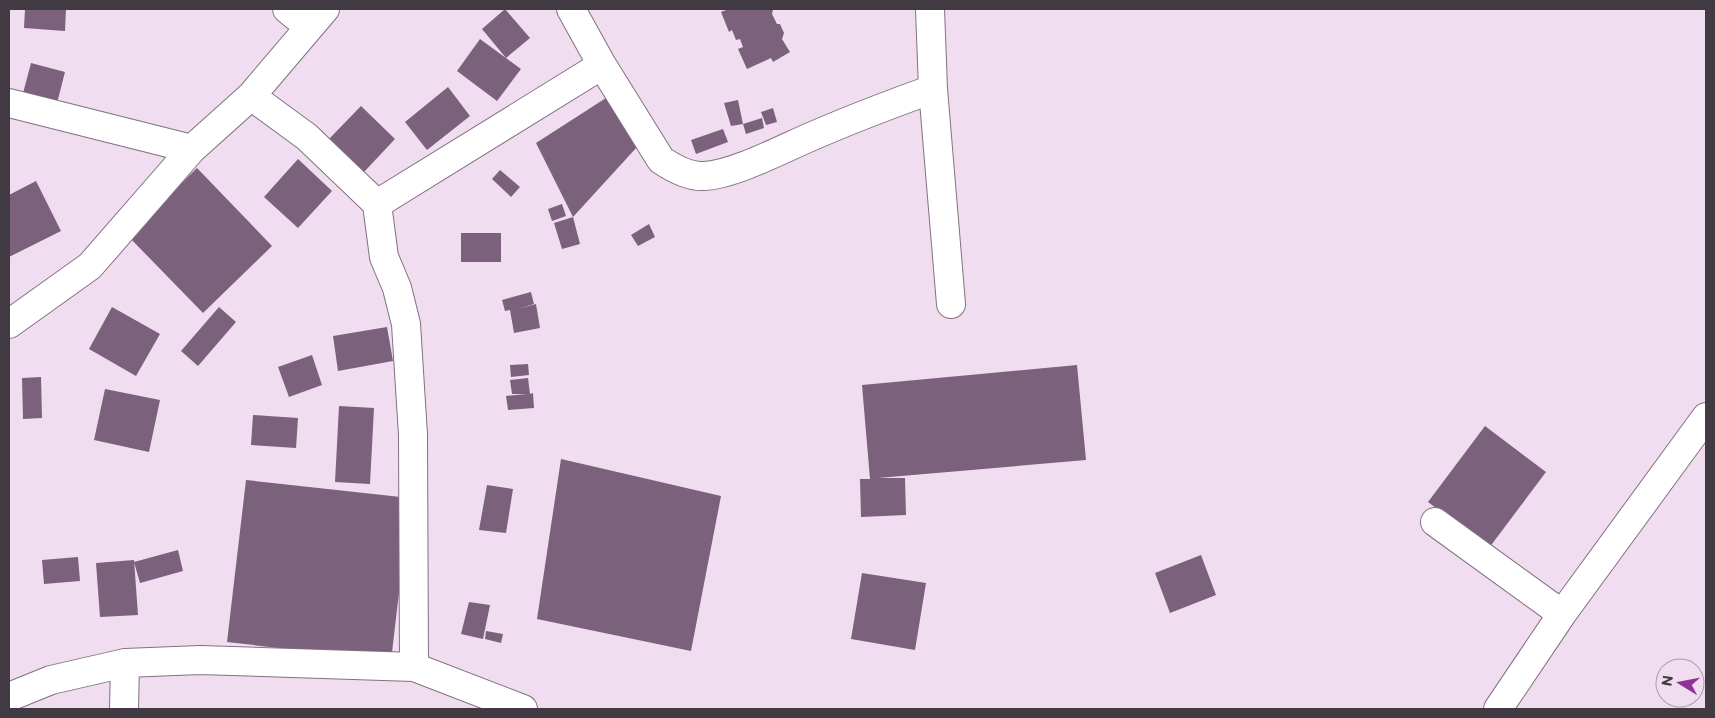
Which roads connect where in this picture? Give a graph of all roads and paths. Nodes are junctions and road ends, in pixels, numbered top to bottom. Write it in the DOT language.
graph roads {
  1 [pos="287,9"];
  2 [pos="571,9"];
  3 [pos="930,9"];
  4 [pos="316,17"];
  5 [pos="602,65"];
  6 [pos="933,89"];
  7 [pos="251,96"];
  8 [pos="9,103"];
  9 [pos="192,149"];
  10 [pos="377,204"];
  11 [pos="951,304"];
  12 [pos="9,324"];
  13 [pos="1706,417"];
  14 [pos="1435,522"];
  15 [pos="1562,614"];
  16 [pos="125,663"];
  17 [pos="414,667"];
  18 [pos="9,697"];
  19 [pos="124,709"];
  20 [pos="522,709"];
  21 [pos="1498,709"];
  1 -- 4 [label="street"];
  2 -- 5 [label="street"];
  3 -- 6 [label="street"];
  4 -- 7 [label="street"];
  5 -- 6 [label="street"];
  5 -- 10 [label="street"];
  6 -- 11 [label="street"];
  7 -- 9 [label="street"];
  7 -- 10 [label="street"];
  8 -- 9 [label="street"];
  9 -- 12 [label="street"];
  10 -- 17 [label="street"];
  13 -- 15 [label="street"];
  14 -- 15 [label="street"];
  15 -- 21 [label="street"];
  16 -- 17 [label="street"];
  16 -- 18 [label="street"];
  16 -- 19 [label="street"];
  17 -- 20 [label="street"];
}
